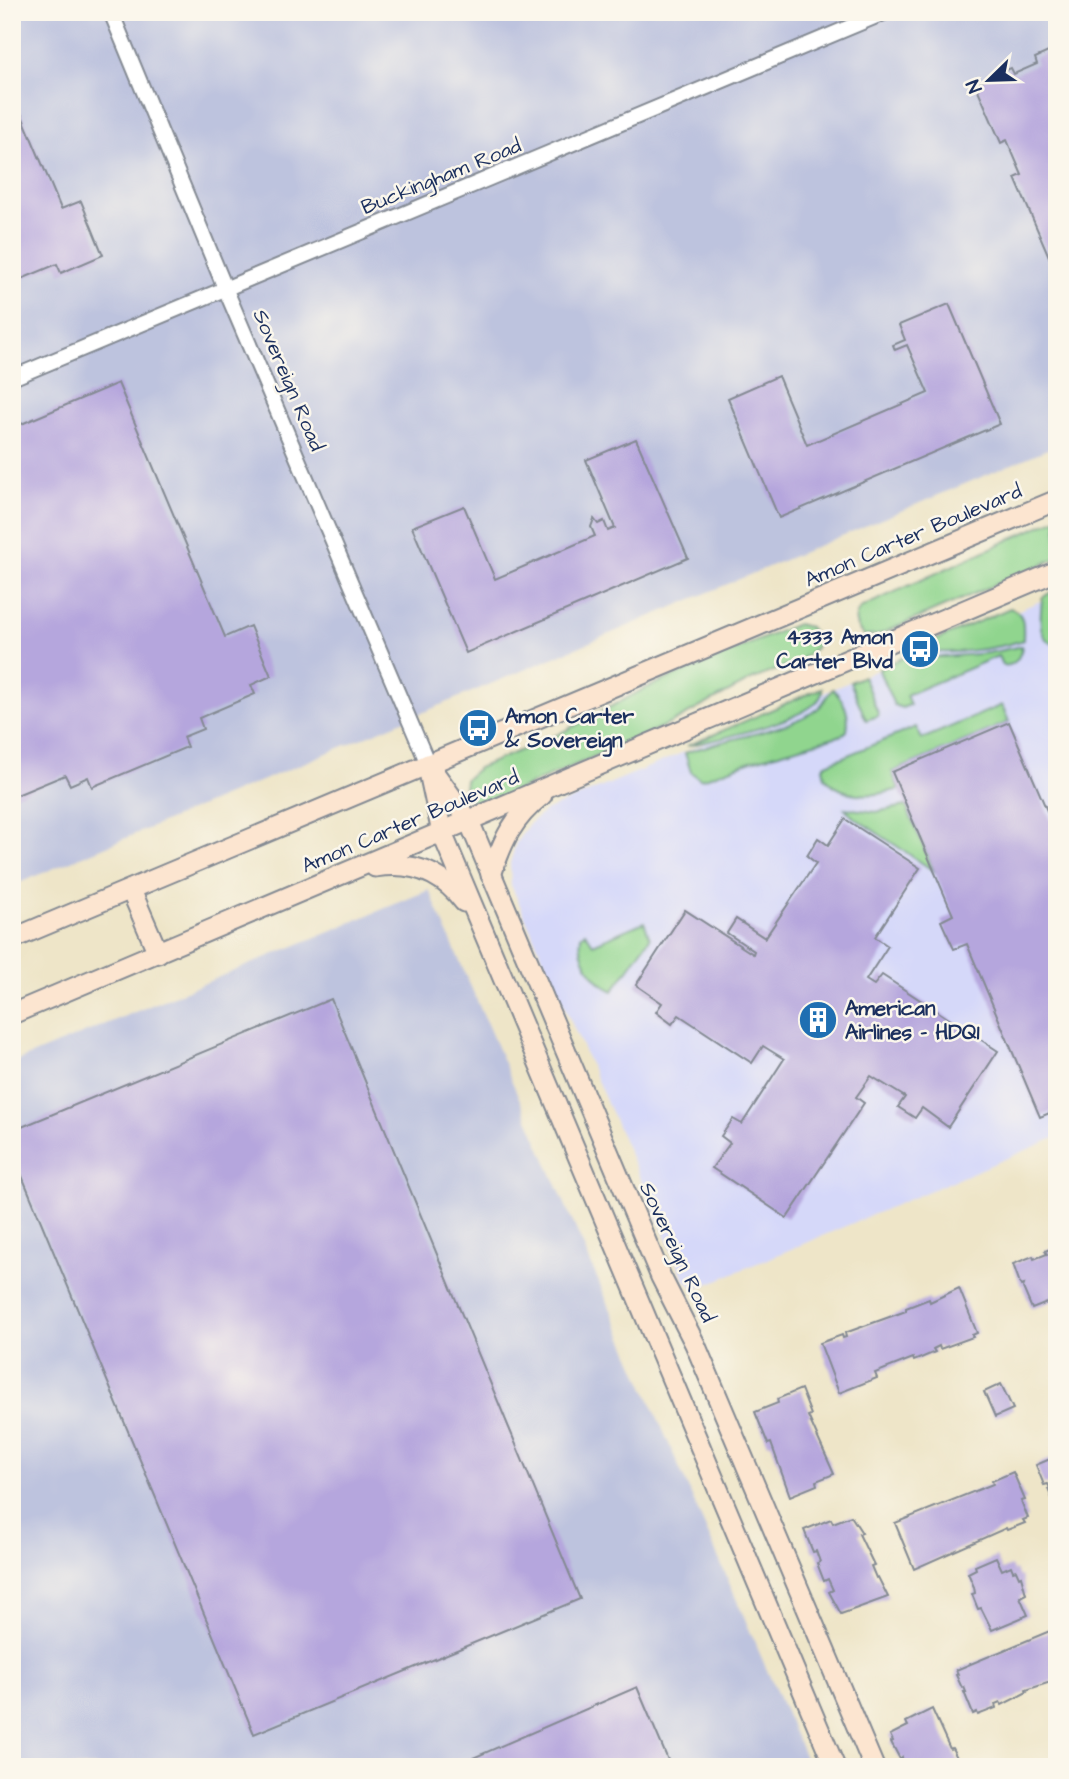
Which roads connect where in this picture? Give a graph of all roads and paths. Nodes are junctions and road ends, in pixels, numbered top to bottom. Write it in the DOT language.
graph roads {
  1 [pos="111,12"];
  2 [pos="886,12"];
  3 [pos="225,288"];
  4 [pos="12,378"];
  5 [pos="1057,499"];
  6 [pos="1057,571"];
  7 [pos="428,764"];
  8 [pos="555,784"];
  9 [pos="468,821"];
  10 [pos="442,833"];
  11 [pos="353,870"];
  12 [pos="491,875"];
  13 [pos="131,890"];
  14 [pos="12,939"];
  15 [pos="158,953"];
  16 [pos="493,955"];
  17 [pos="12,1014"];
  18 [pos="835,1767"];
  19 [pos="874,1767"];
  1 -- 3 [label="street, Sovereign Road"];
  2 -- 3 [label="street, Buckingham Road"];
  3 -- 4 [label="street, Buckingham Road"];
  3 -- 7 [label="street, Sovereign Road"];
  5 -- 7 [label="street, Amon Carter Boulevard"];
  6 -- 8 [label="street, Amon Carter Boulevard"];
  7 -- 9 [label="street, Sovereign Road"];
  7 -- 10 [label="street, Sovereign Road"];
  7 -- 13 [label="street, Amon Carter Boulevard"];
  8 -- 9 [label="street, Amon Carter Boulevard"];
  8 -- 12 [label="street"];
  9 -- 10 [label="street, Amon Carter Boulevard"];
  9 -- 12 [label="street, Sovereign Road"];
  10 -- 11 [label="street, Amon Carter Boulevard"];
  10 -- 16 [label="street, Sovereign Road"];
  11 -- 15 [label="street, Amon Carter Boulevard"];
  11 -- 16 [label="street"];
  12 -- 19 [label="street, Sovereign Road"];
  13 -- 14 [label="street, Amon Carter Boulevard"];
  13 -- 15 [label="street"];
  15 -- 17 [label="street, Amon Carter Boulevard"];
  16 -- 18 [label="street, Sovereign Road"];
}
